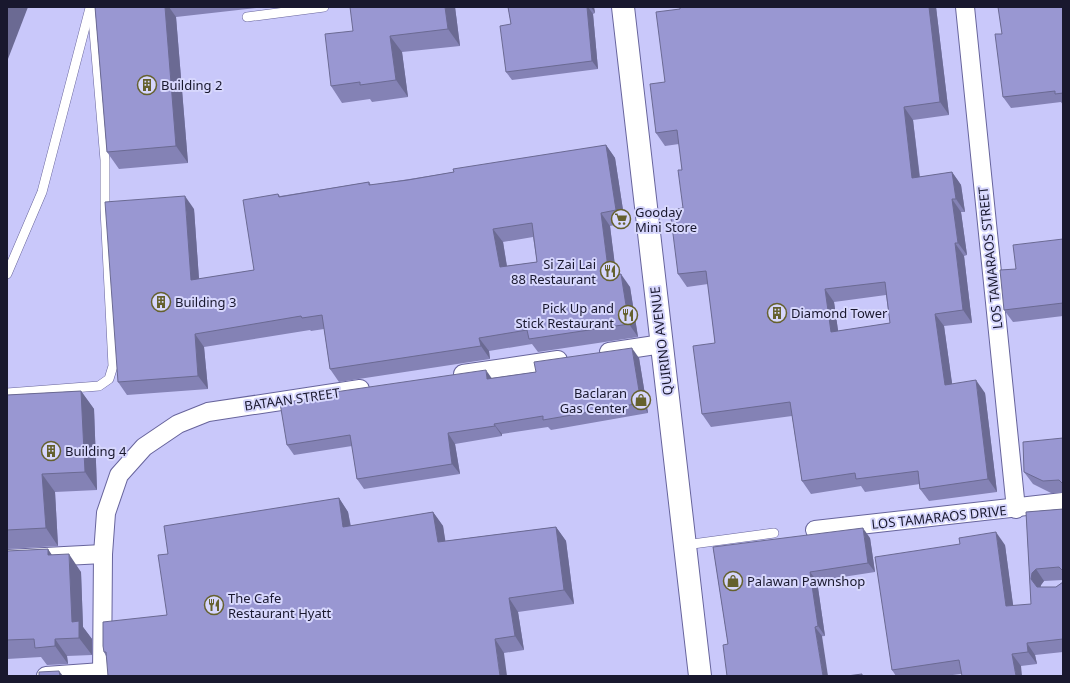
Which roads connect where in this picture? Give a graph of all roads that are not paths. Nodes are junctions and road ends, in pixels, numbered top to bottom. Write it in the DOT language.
graph roads {
  1 [pos="91,7"];
  2 [pos="324,7"];
  3 [pos="623,7"];
  4 [pos="965,7"];
  5 [pos="247,17"];
  6 [pos="7,274"];
  7 [pos="662,344"];
  8 [pos="450,376"];
  9 [pos="380,386"];
  10 [pos="7,393"];
  11 [pos="1063,502"];
  12 [pos="1016,508"];
  13 [pos="815,530"];
  14 [pos="774,534"];
  15 [pos="685,545"];
  16 [pos="103,554"];
  17 [pos="7,559"];
  18 [pos="102,674"];
  19 [pos="46,676"];
  20 [pos="700,676"];
  1 -- 6 [label="lane"];
  1 -- 10 [label="lane"];
  2 -- 5 [label="lane"];
  3 -- 7 [label="main road, QUIRINO AVENUE"];
  4 -- 12 [label="street, LOS TAMARAOS STREET"];
  7 -- 8 [label="street"];
  7 -- 15 [label="main road, QUIRINO AVENUE"];
  9 -- 16 [label="street, BATAAN STREET"];
  11 -- 12 [label="street, LOS TAMARAOS DRIVE"];
  12 -- 13 [label="street, LOS TAMARAOS DRIVE"];
  14 -- 15 [label="lane"];
  15 -- 20 [label="main road, QUIRINO AVENUE"];
  16 -- 17 [label="street"];
  16 -- 18 [label="street, BATAAN STREET"];
  18 -- 19 [label="street"];
}
